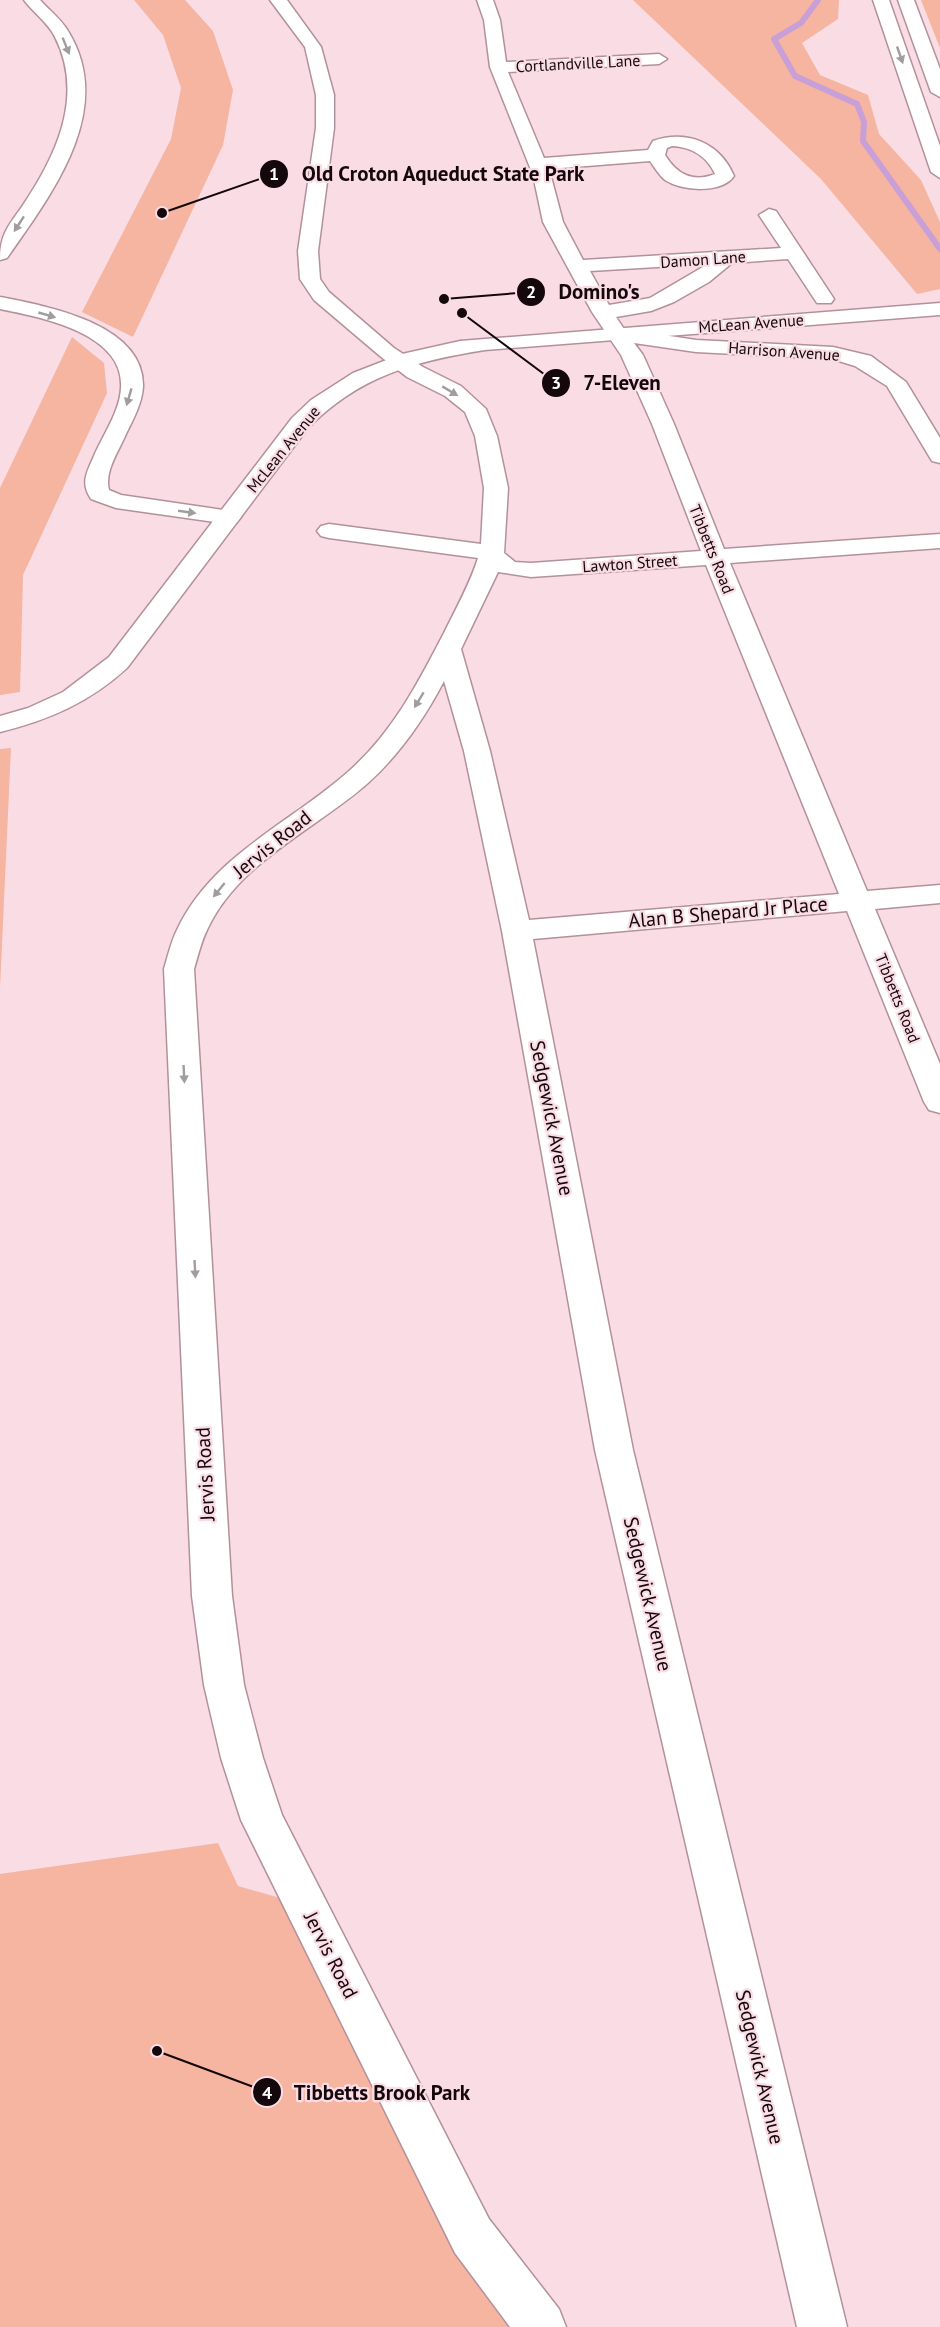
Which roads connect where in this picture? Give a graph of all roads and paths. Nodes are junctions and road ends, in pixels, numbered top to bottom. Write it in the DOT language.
graph roads {
  1 [pos="32,0"];
  2 [pos="278,0"];
  3 [pos="485,0"];
  4 [pos="881,0"];
  5 [pos="906,0"];
  6 [pos="659,59"];
  7 [pos="498,67"];
  8 [pos="940,92"];
  9 [pos="656,155"];
  10 [pos="538,164"];
  11 [pos="940,172"];
  12 [pos="769,215"];
  13 [pos="794,253"];
  14 [pos="0,254"];
  15 [pos="726,257"];
  16 [pos="575,267"];
  17 [pos="0,303"];
  18 [pos="820,309"];
  19 [pos="940,309"];
  20 [pos="602,312"];
  21 [pos="616,334"];
  22 [pos="400,362"];
  23 [pos="940,456"];
  24 [pos="229,517"];
  25 [pos="329,531"];
  26 [pos="940,541"];
  27 [pos="492,553"];
  28 [pos="715,557"];
  29 [pos="448,649"];
  30 [pos="0,724"];
  31 [pos="940,894"];
  32 [pos="858,901"];
  33 [pos="517,931"];
  34 [pos="940,1102"];
  35 [pos="541,2327"];
  36 [pos="822,2327"];
  1 -- 14 [label="main road, one-way"];
  2 -- 22 [label="main road"];
  3 -- 7 [label="main road, Tibbetts Road"];
  4 -- 11 [label="main road, one-way"];
  5 -- 8 [label="main road"];
  6 -- 7 [label="main road, Cortlandville Lane"];
  7 -- 10 [label="main road, Tibbetts Road"];
  9 -- 10 [label="main road"];
  10 -- 16 [label="main road, Tibbetts Road"];
  12 -- 13 [label="main road"];
  13 -- 15 [label="main road, Damon Lane"];
  13 -- 18 [label="main road"];
  15 -- 16 [label="main road, Damon Lane"];
  15 -- 20 [label="main road"];
  16 -- 20 [label="main road, Tibbetts Road"];
  17 -- 24 [label="main road, one-way"];
  18 -- 19 [label="main road, McLean Avenue"];
  18 -- 21 [label="main road, McLean Avenue"];
  20 -- 21 [label="main road, Tibbetts Road"];
  21 -- 22 [label="main road, McLean Avenue"];
  21 -- 23 [label="main road, Harrison Avenue"];
  21 -- 28 [label="main road, Tibbetts Road"];
  22 -- 24 [label="main road, McLean Avenue"];
  22 -- 27 [label="main road, one-way"];
  24 -- 30 [label="main road, McLean Avenue"];
  25 -- 27 [label="main road, Lawton Street"];
  26 -- 28 [label="main road, Lawton Street"];
  27 -- 28 [label="main road, Lawton Street"];
  27 -- 29 [label="main road"];
  28 -- 32 [label="main road, Tibbetts Road"];
  29 -- 33 [label="main road, Sedgewick Avenue"];
  29 -- 35 [label="main road, Jervis Road, one-way"];
  31 -- 32 [label="main road, Alan B Shepard Jr Place"];
  32 -- 33 [label="main road, Alan B Shepard Jr Place"];
  32 -- 34 [label="main road, Tibbetts Road"];
  33 -- 36 [label="main road, Sedgewick Avenue"];
}
